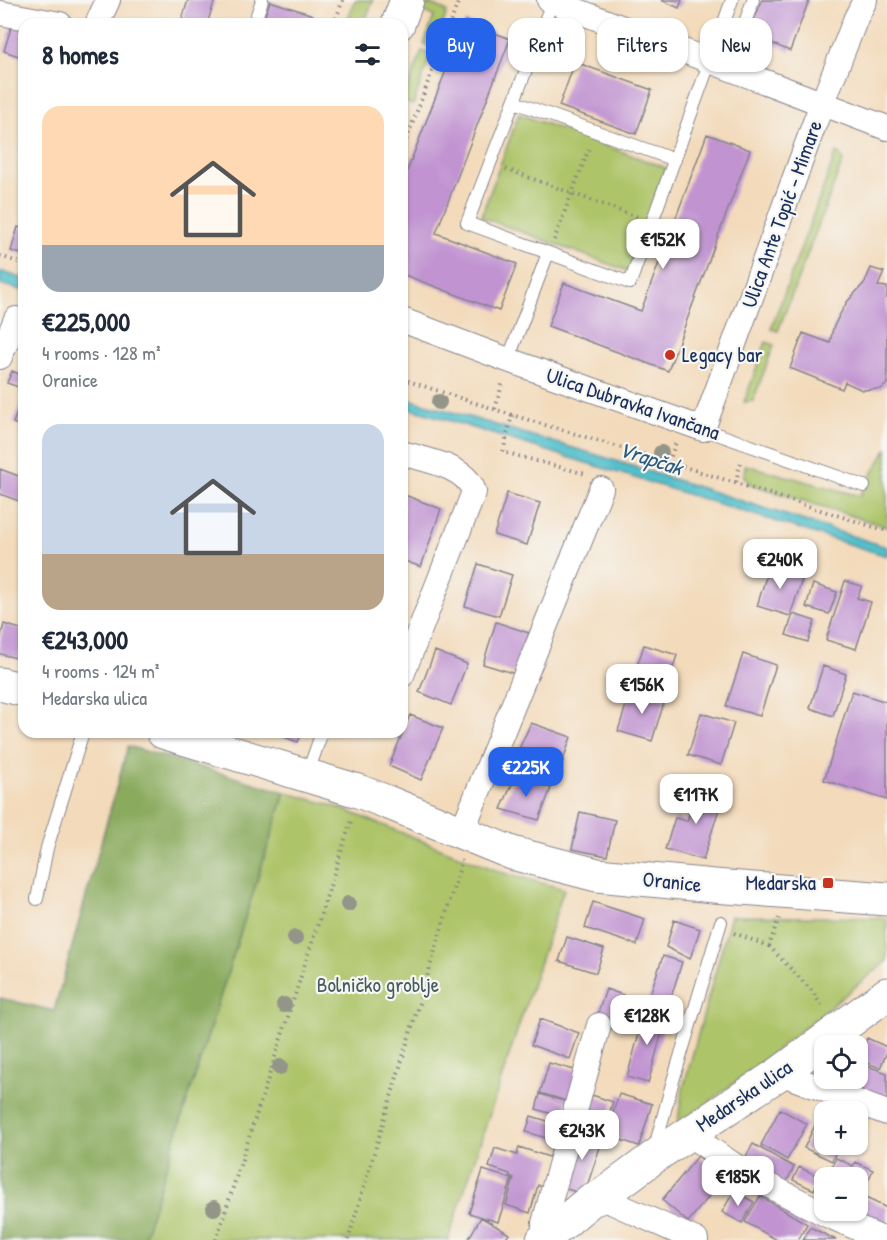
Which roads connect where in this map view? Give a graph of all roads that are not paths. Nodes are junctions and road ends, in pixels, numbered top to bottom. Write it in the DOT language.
graph roads {
  1 [pos="108,0"];
  2 [pos="262,0"];
  3 [pos="407,0"];
  4 [pos="552,0"];
  5 [pos="732,0"];
  6 [pos="753,0"];
  7 [pos="865,0"];
  8 [pos="0,13"];
  9 [pos="27,18"];
  10 [pos="100,18"];
  11 [pos="256,18"];
  12 [pos="400,18"];
  13 [pos="726,18"];
  14 [pos="747,18"];
  15 [pos="700,58"];
  16 [pos="706,72"];
  17 [pos="737,72"];
  18 [pos="514,102"];
  19 [pos="822,103"];
  20 [pos="887,128"];
  21 [pos="675,160"];
  22 [pos="549,253"];
  23 [pos="16,319"];
  24 [pos="408,322"];
  25 [pos="0,357"];
  26 [pos="508,360"];
  27 [pos="703,429"];
  28 [pos="408,455"];
  29 [pos="864,486"];
  30 [pos="601,489"];
  31 [pos="408,644"];
  32 [pos="0,684"];
  33 [pos="18,688"];
  34 [pos="81,738"];
  35 [pos="182,738"];
  36 [pos="320,738"];
  37 [pos="306,776"];
  38 [pos="464,842"];
  39 [pos="37,899"];
  40 [pos="887,899"];
  41 [pos="720,925"];
  42 [pos="887,994"];
  43 [pos="599,1025"];
  44 [pos="780,1073"];
  45 [pos="887,1113"];
  46 [pos="688,1134"];
  47 [pos="661,1152"];
  48 [pos="600,1197"];
  49 [pos="544,1240"];
  50 [pos="696,1240"];
  51 [pos="885,1240"];
  1 -- 10 [label="street"];
  2 -- 11 [label="lane"];
  3 -- 12 [label="main road"];
  4 -- 15 [label="street"];
  4 -- 18 [label="lane"];
  5 -- 13 [label="lane"];
  6 -- 14 [label="lane"];
  7 -- 19 [label="street, Ulica Ante Topić - Mimare"];
  8 -- 9 [label="street"];
  16 -- 21 [label="lane"];
  17 -- 19 [label="street"];
  18 -- 21 [label="lane"];
  18 -- 22 [label="lane"];
  19 -- 20 [label="street"];
  19 -- 27 [label="street, Ulica Ante Topić - Mimare"];
  21 -- 22 [label="lane"];
  22 -- 26 [label="lane"];
  23 -- 25 [label="street"];
  24 -- 26 [label="street, Ulica Dubravka Ivančana"];
  26 -- 27 [label="street, Ulica Dubravka Ivančana"];
  27 -- 29 [label="lane, Ulica Dubravka Ivančana"];
  28 -- 31 [label="street"];
  30 -- 38 [label="street"];
  32 -- 33 [label="main road"];
  34 -- 39 [label="lane"];
  35 -- 37 [label="main road, Oranice"];
  36 -- 37 [label="lane"];
  37 -- 38 [label="main road, Oranice"];
  38 -- 40 [label="main road, Oranice"];
  41 -- 47 [label="lane"];
  42 -- 44 [label="main road, Medarska ulica"];
  43 -- 49 [label="street, Medarska ulica"];
  44 -- 45 [label="street"];
  44 -- 46 [label="main road, Medarska ulica"];
  46 -- 47 [label="main road, Medarska ulica"];
  46 -- 51 [label="street"];
  47 -- 48 [label="main road, Medarska ulica"];
  48 -- 49 [label="main road, Medarska ulica"];
  48 -- 50 [label="street"];
}
